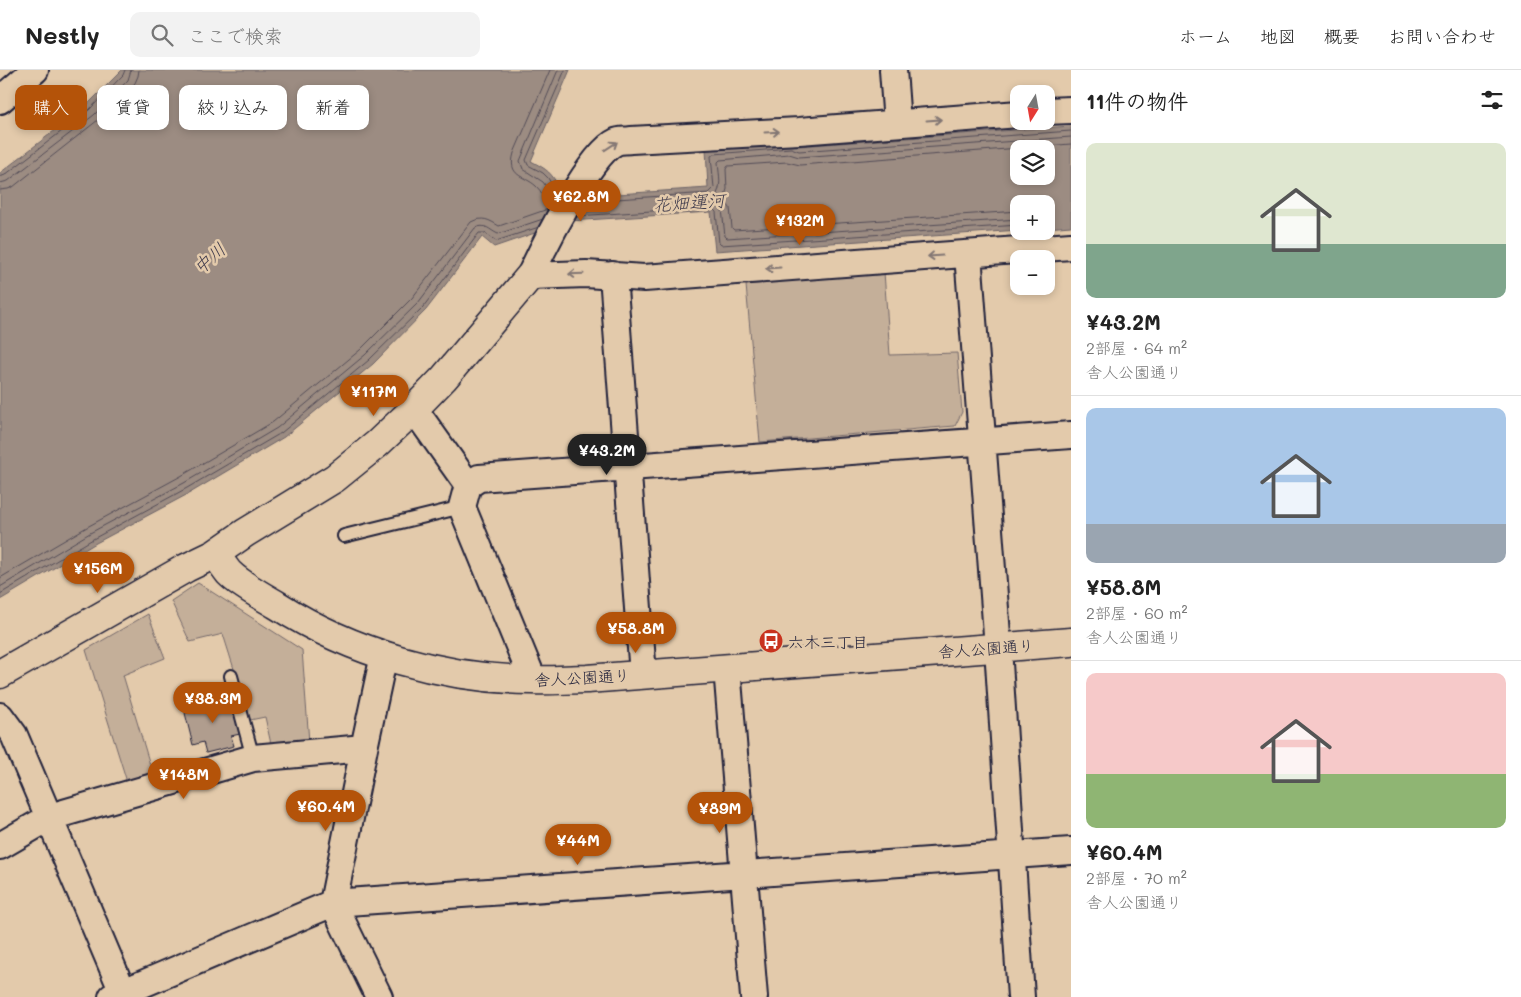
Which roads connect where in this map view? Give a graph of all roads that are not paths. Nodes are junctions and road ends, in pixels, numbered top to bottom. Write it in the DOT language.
graph roads {
  1 [pos="35,70"];
  2 [pos="893,70"];
  3 [pos="0,100"];
  4 [pos="1071,110"];
  5 [pos="1055,111"];
  6 [pos="1010,115"];
  7 [pos="897,123"];
  8 [pos="1071,246"];
  9 [pos="968,254"];
  10 [pos="613,275"];
  11 [pos="530,276"];
  12 [pos="414,409"];
  13 [pos="1071,436"];
  14 [pos="982,442"];
  15 [pos="627,466"];
  16 [pos="465,496"];
  17 [pos="344,536"];
  18 [pos="215,554"];
  19 [pos="1071,642"];
  20 [pos="998,648"];
  21 [pos="384,655"];
  22 [pos="727,668"];
  23 [pos="0,674"];
  24 [pos="643,674"];
  25 [pos="231,676"];
  26 [pos="533,680"];
  27 [pos="0,716"];
  28 [pos="364,748"];
  29 [pos="253,758"];
  30 [pos="50,817"];
  31 [pos="0,846"];
  32 [pos="1071,851"];
  33 [pos="1011,856"];
  34 [pos="744,875"];
  35 [pos="333,903"];
  36 [pos="120,996"];
  37 [pos="379,997"];
  38 [pos="754,997"];
  39 [pos="1021,997"];
  1 -- 3 [label="street"];
  2 -- 7 [label="street"];
  4 -- 5 [label="street"];
  7 -- 6 [label="street, one-way"];
  11 -- 7 [label="street, one-way"];
  8 -- 9 [label="street"];
  9 -- 10 [label="street, one-way"];
  9 -- 14 [label="street"];
  10 -- 11 [label="street, one-way"];
  10 -- 15 [label="street"];
  11 -- 12 [label="street"];
  12 -- 16 [label="street"];
  12 -- 18 [label="street"];
  13 -- 14 [label="street"];
  14 -- 15 [label="street"];
  14 -- 20 [label="street"];
  15 -- 16 [label="street"];
  15 -- 24 [label="street"];
  16 -- 17 [label="lane"];
  16 -- 26 [label="street"];
  18 -- 21 [label="street, 舎人公園通り"];
  18 -- 23 [label="street"];
  19 -- 20 [label="street, 舎人公園通り"];
  20 -- 22 [label="street, 舎人公園通り"];
  20 -- 33 [label="street"];
  21 -- 26 [label="street, 舎人公園通り"];
  21 -- 28 [label="street"];
  22 -- 24 [label="street, 舎人公園通り"];
  22 -- 34 [label="street"];
  24 -- 26 [label="street, 舎人公園通り"];
  25 -- 29 [label="lane"];
  27 -- 30 [label="street"];
  28 -- 29 [label="street"];
  28 -- 35 [label="street"];
  29 -- 30 [label="street"];
  30 -- 31 [label="street"];
  30 -- 36 [label="street"];
  32 -- 33 [label="street"];
  33 -- 34 [label="street"];
  33 -- 39 [label="street"];
  34 -- 35 [label="street"];
  34 -- 38 [label="street"];
  35 -- 36 [label="street"];
  35 -- 37 [label="street"];
}
